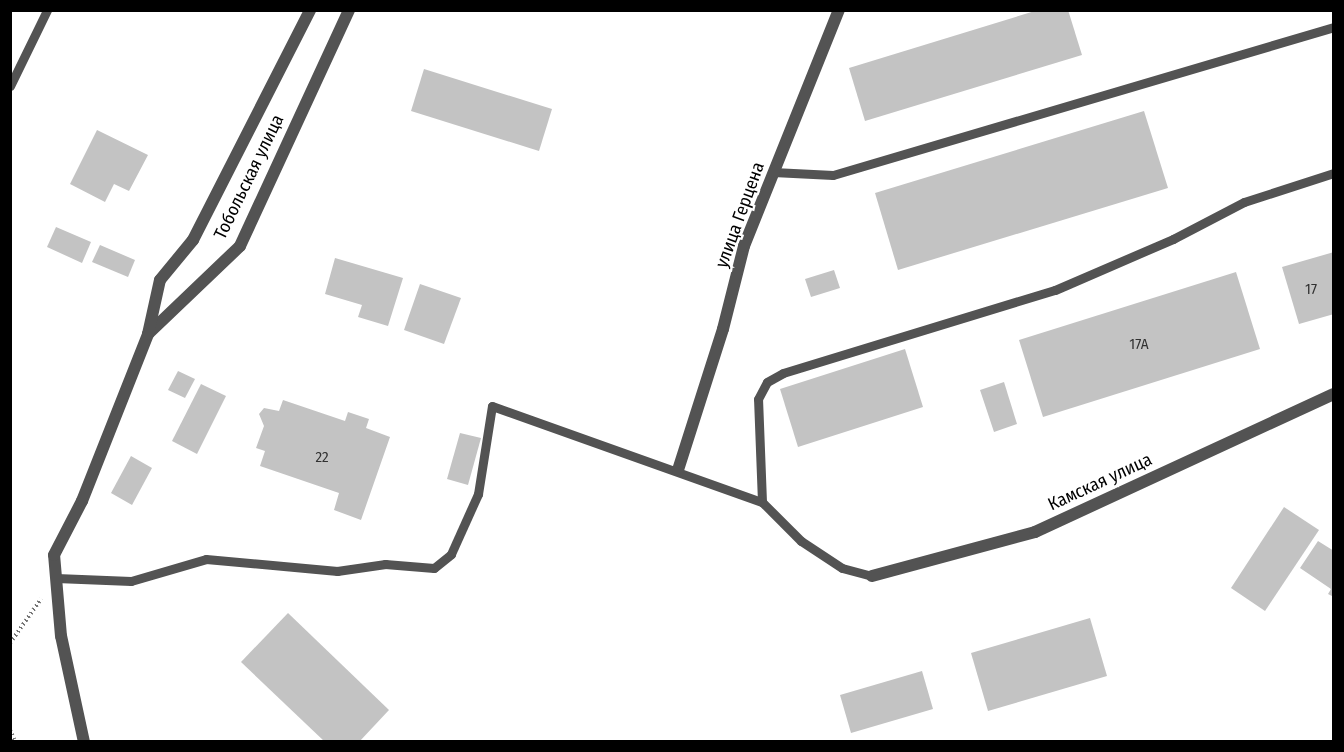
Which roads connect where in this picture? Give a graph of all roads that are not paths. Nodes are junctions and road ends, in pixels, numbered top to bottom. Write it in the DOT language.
graph roads {
  1 [pos="47,10"];
  2 [pos="310,10"];
  3 [pos="349,10"];
  4 [pos="839,10"];
  5 [pos="1334,27"];
  6 [pos="10,86"];
  7 [pos="773,172"];
  8 [pos="1334,174"];
  9 [pos="148,334"];
  10 [pos="1334,394"];
  11 [pos="678,470"];
  12 [pos="762,502"];
  13 [pos="872,576"];
  14 [pos="56,578"];
  15 [pos="84,741"];
  1 -- 6 [label="lane"];
  2 -- 9 [label="street"];
  3 -- 9 [label="street, Тобольская улица"];
  4 -- 7 [label="street, улица Герцена"];
  5 -- 7 [label="lane"];
  7 -- 11 [label="street, улица Герцена"];
  8 -- 12 [label="lane"];
  9 -- 14 [label="street"];
  10 -- 13 [label="street, Камская улица"];
  11 -- 12 [label="lane"];
  11 -- 14 [label="lane"];
  12 -- 13 [label="lane"];
  14 -- 15 [label="street"];
}
